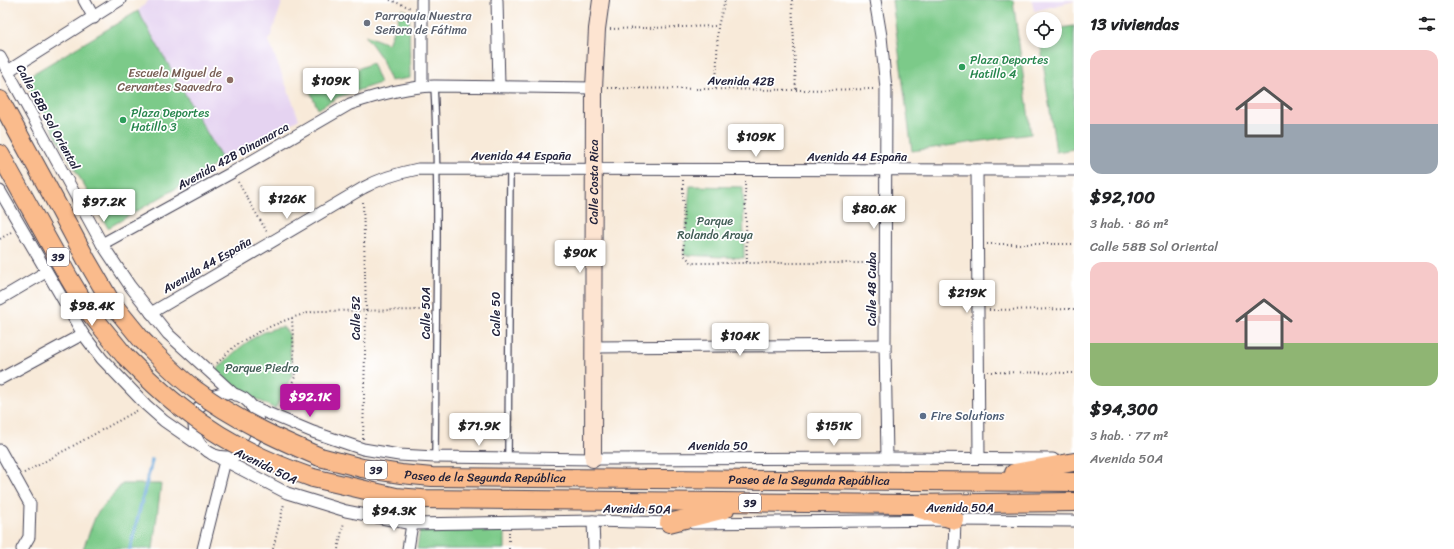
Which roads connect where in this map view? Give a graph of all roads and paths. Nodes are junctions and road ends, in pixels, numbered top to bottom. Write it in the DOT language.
graph roads {
  1 [pos="84,0"];
  2 [pos="120,0"];
  3 [pos="390,0"];
  4 [pos="422,0"];
  5 [pos="497,0"];
  6 [pos="601,0"];
  7 [pos="725,0"];
  8 [pos="792,0"];
  9 [pos="875,0"];
  10 [pos="422,12"];
  11 [pos="94,18"];
  12 [pos="718,26"];
  13 [pos="597,29"];
  14 [pos="0,57"];
  15 [pos="8,71"];
  16 [pos="422,86"];
  17 [pos="434,86"];
  18 [pos="499,86"];
  19 [pos="594,88"];
  20 [pos="886,88"];
  21 [pos="716,89"];
  22 [pos="796,90"];
  23 [pos="0,100"];
  24 [pos="0,154"];
  25 [pos="437,169"];
  26 [pos="510,169"];
  27 [pos="594,169"];
  28 [pos="683,169"];
  29 [pos="745,170"];
  30 [pos="887,170"];
  31 [pos="977,170"];
  32 [pos="1074,170"];
  33 [pos="233,172"];
  34 [pos="363,188"];
  35 [pos="0,191"];
  36 [pos="272,242"];
  37 [pos="102,244"];
  38 [pos="978,244"];
  39 [pos="1074,244"];
  40 [pos="885,263"];
  41 [pos="747,264"];
  42 [pos="46,272"];
  43 [pos="0,299"];
  44 [pos="1074,309"];
  45 [pos="366,310"];
  46 [pos="437,310"];
  47 [pos="978,310"];
  48 [pos="151,313"];
  49 [pos="292,318"];
  50 [pos="83,334"];
  51 [pos="885,345"];
  52 [pos="594,347"];
  53 [pos="209,371"];
  54 [pos="979,372"];
  55 [pos="1074,373"];
  56 [pos="0,379"];
  57 [pos="235,395"];
  58 [pos="146,405"];
  59 [pos="251,406"];
  60 [pos="276,416"];
  61 [pos="363,448"];
  62 [pos="0,450"];
  63 [pos="207,451"];
  64 [pos="435,457"];
  65 [pos="887,458"];
  66 [pos="979,458"];
  67 [pos="508,459"];
  68 [pos="594,459"];
  69 [pos="224,461"];
  70 [pos="1074,461"];
  71 [pos="16,478"];
  72 [pos="974,481"];
  73 [pos="1074,482"];
  74 [pos="287,493"];
  75 [pos="1074,502"];
  76 [pos="746,503"];
  77 [pos="906,504"];
  78 [pos="346,511"];
  79 [pos="955,520"];
  80 [pos="593,521"];
  81 [pos="1074,521"];
  82 [pos="669,523"];
  83 [pos="412,524"];
  84 [pos="509,524"];
  85 [pos="22,549"];
  86 [pos="203,549"];
  87 [pos="273,549"];
  88 [pos="338,549"];
  89 [pos="408,549"];
  90 [pos="509,549"];
  91 [pos="594,549"];
  92 [pos="954,549"];
  1 -- 11 [label="street"];
  2 -- 11 [label="street"];
  3 -- 10 [label="path"];
  4 -- 10 [label="street"];
  5 -- 18 [label="street"];
  6 -- 13 [label="main road, Calle Costa Rica"];
  7 -- 12 [label="path"];
  8 -- 22 [label="path"];
  9 -- 20 [label="street, Calle 48 Cuba"];
  10 -- 16 [label="street"];
  11 -- 15 [label="street"];
  12 -- 13 [label="path"];
  12 -- 21 [label="path"];
  13 -- 19 [label="main road, Calle Costa Rica"];
  14 -- 15 [label="street, Calle 58B Sol Oriental"];
  15 -- 37 [label="street, Calle 58B Sol Oriental"];
  16 -- 17 [label="street, Avenida 42B Dinamarca"];
  16 -- 33 [label="street, Avenida 42B Dinamarca"];
  17 -- 18 [label="street, Avenida 42B Dinamarca"];
  17 -- 25 [label="lane, Calle 50A"];
  18 -- 19 [label="street, Avenida 42B Dinamarca"];
  19 -- 21 [label="path, Avenida 42B"];
  19 -- 27 [label="main road, Calle Costa Rica"];
  20 -- 22 [label="path, Avenida 42B"];
  20 -- 30 [label="street, Calle 48 Cuba"];
  21 -- 22 [label="path, Avenida 42B"];
  23 -- 72 [label="highway, Paseo de la Segunda República / 39, bridge"];
  24 -- 76 [label="highway, Paseo de la Segunda República / 39, bridge"];
  25 -- 26 [label="street, Avenida 44 España"];
  25 -- 34 [label="street, Avenida 44 España"];
  25 -- 46 [label="lane, Calle 50A"];
  26 -- 27 [label="street, Avenida 44 España"];
  26 -- 67 [label="lane, Calle 50"];
  27 -- 28 [label="street, Avenida 44 España"];
  27 -- 52 [label="main road, Calle Costa Rica"];
  28 -- 29 [label="street, Avenida 44 España"];
  28 -- 41 [label="path"];
  29 -- 30 [label="street, Avenida 44 España"];
  29 -- 41 [label="path"];
  30 -- 31 [label="street, Avenida 44 España"];
  30 -- 40 [label="street, Calle 48 Cuba"];
  31 -- 32 [label="street, Avenida 44 España"];
  31 -- 38 [label="street"];
  33 -- 36 [label="path"];
  33 -- 37 [label="street, Avenida 42B Dinamarca"];
  34 -- 36 [label="street, Avenida 44 España"];
  34 -- 45 [label="path, Calle 52"];
  35 -- 42 [label="street, Avenida 50A"];
  36 -- 48 [label="street, Avenida 44 España"];
  37 -- 48 [label="street, Calle 58B Sol Oriental"];
  38 -- 39 [label="path"];
  38 -- 47 [label="street"];
  40 -- 41 [label="path"];
  40 -- 51 [label="street, Calle 48 Cuba"];
  42 -- 43 [label="street"];
  42 -- 50 [label="street, Avenida 50A"];
  44 -- 47 [label="path"];
  45 -- 46 [label="path"];
  45 -- 49 [label="path"];
  45 -- 61 [label="path, Calle 52"];
  46 -- 64 [label="lane, Calle 50A"];
  47 -- 54 [label="street"];
  48 -- 53 [label="street, Calle 58B Sol Oriental"];
  49 -- 53 [label="path"];
  49 -- 60 [label="path"];
  50 -- 56 [label="street"];
  50 -- 58 [label="street, Avenida 50A"];
  51 -- 52 [label="street"];
  51 -- 65 [label="street, Calle 48 Cuba"];
  52 -- 68 [label="main road, Calle Costa Rica"];
  53 -- 57 [label="street, Calle 58B Sol Oriental"];
  54 -- 55 [label="path"];
  54 -- 66 [label="street"];
  57 -- 59 [label="street"];
  57 -- 63 [label="street"];
  58 -- 63 [label="street, Avenida 50A"];
  58 -- 71 [label="path"];
  59 -- 60 [label="street"];
  59 -- 63 [label="street"];
  60 -- 61 [label="street"];
  61 -- 64 [label="street, Avenida 50"];
  62 -- 71 [label="street"];
  63 -- 69 [label="street, Avenida 50A"];
  64 -- 67 [label="street, Avenida 50"];
  65 -- 66 [label="street, Avenida 50"];
  65 -- 68 [label="street, Avenida 50"];
  66 -- 70 [label="street, Avenida 50"];
  67 -- 68 [label="street, Avenida 50"];
  69 -- 74 [label="street, Avenida 50A"];
  69 -- 86 [label="street"];
  70 -- 72 [label="highway"];
  71 -- 85 [label="street"];
  72 -- 73 [label="highway, Paseo de la Segunda República / 39"];
  74 -- 78 [label="street, Avenida 50A"];
  74 -- 87 [label="path"];
  75 -- 77 [label="highway, Paseo de la Segunda República / 39"];
  76 -- 77 [label="highway, Paseo de la Segunda República / 39"];
  76 -- 82 [label="highway"];
  77 -- 79 [label="highway"];
  78 -- 83 [label="street, Avenida 50A"];
  78 -- 88 [label="path"];
  79 -- 81 [label="street, Avenida 50A"];
  79 -- 82 [label="street, Avenida 50A"];
  79 -- 92 [label="street"];
  80 -- 82 [label="street, Avenida 50A"];
  80 -- 84 [label="street, Avenida 50A"];
  80 -- 91 [label="street"];
  83 -- 84 [label="street, Avenida 50A"];
  83 -- 89 [label="street"];
  84 -- 90 [label="path"];
}
